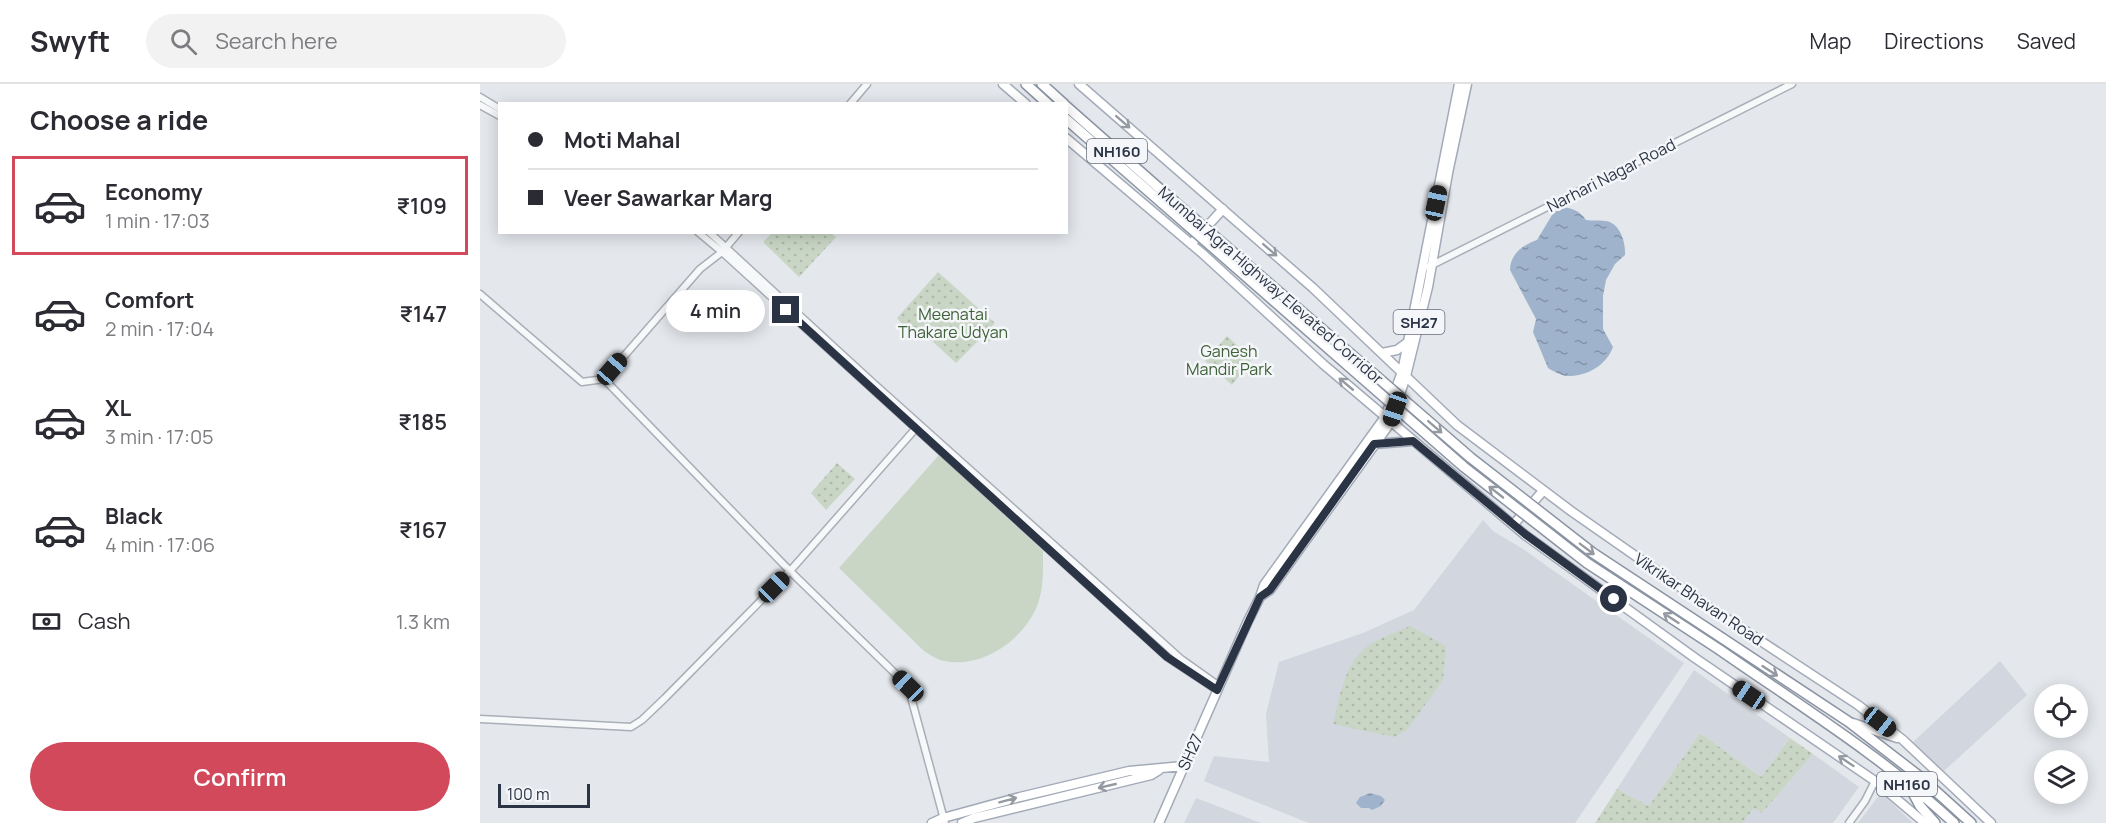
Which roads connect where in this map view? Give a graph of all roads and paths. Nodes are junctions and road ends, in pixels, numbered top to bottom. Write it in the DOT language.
graph roads {
  1 [pos="867,84"];
  2 [pos="1004,84"];
  3 [pos="1026,84"];
  4 [pos="1042,84"];
  5 [pos="1079,84"];
  6 [pos="1459,84"];
  7 [pos="1467,84"];
  8 [pos="1792,84"];
  9 [pos="480,97"];
  10 [pos="852,102"];
  11 [pos="1024,102"];
  12 [pos="1046,102"];
  13 [pos="1062,102"];
  14 [pos="480,105"];
  15 [pos="498,108"];
  16 [pos="1068,108"];
  17 [pos="498,115"];
  18 [pos="1068,121"];
  19 [pos="1068,140"];
  20 [pos="1223,209"];
  21 [pos="701,234"];
  22 [pos="712,234"];
  23 [pos="737,234"];
  24 [pos="1191,244"];
  25 [pos="724,249"];
  26 [pos="1427,267"];
  27 [pos="480,294"];
  28 [pos="1408,342"];
  29 [pos="1382,353"];
  30 [pos="1404,374"];
  31 [pos="604,379"];
  32 [pos="1388,419"];
  33 [pos="917,427"];
  34 [pos="1413,441"];
  35 [pos="1374,444"];
  36 [pos="1543,492"];
  37 [pos="1513,525"];
  38 [pos="790,571"];
  39 [pos="1260,597"];
  40 [pos="1218,688"];
  41 [pos="480,719"];
  42 [pos="1849,722"];
  43 [pos="1903,740"];
  44 [pos="1183,766"];
  45 [pos="1162,768"];
  46 [pos="1875,781"];
  47 [pos="1908,784"];
  48 [pos="944,821"];
  49 [pos="932,823"];
  50 [pos="962,823"];
  51 [pos="1159,823"];
  52 [pos="1849,823"];
  53 [pos="1925,823"];
  54 [pos="1935,823"];
  55 [pos="1953,823"];
  56 [pos="1971,823"];
  57 [pos="1991,823"];
  1 -- 10 [label="street"];
  2 -- 11 [label="main road"];
  3 -- 12 [label="highway"];
  4 -- 13 [label="highway, Mumbai Agra Highway Elevated Corridor / NH160"];
  5 -- 20 [label="main road, Vikrikar Bhavan Road, one-way"];
  6 -- 26 [label="main road"];
  7 -- 26 [label="main road, SH27"];
  8 -- 26 [label="street, Narhari Nagar Road"];
  9 -- 15 [label="street"];
  14 -- 17 [label="street"];
  16 -- 42 [label="highway, Mumbai Agra Highway Elevated Corridor / NH160, one-way, bridge"];
  47 -- 18 [label="highway, Mumbai Agra Highway Elevated Corridor / NH160, one-way, bridge"];
  19 -- 24 [label="main road"];
  20 -- 24 [label="main road"];
  20 -- 29 [label="main road, Vikrikar Bhavan Road, one-way"];
  21 -- 25 [label="street"];
  22 -- 25 [label="street"];
  23 -- 25 [label="street"];
  32 -- 24 [label="main road, one-way"];
  25 -- 31 [label="street"];
  25 -- 33 [label="street"];
  26 -- 28 [label="main road"];
  26 -- 30 [label="main road, SH27"];
  27 -- 31 [label="street"];
  28 -- 29 [label="main road"];
  28 -- 30 [label="main road"];
  29 -- 30 [label="main road, Vikrikar Bhavan Road"];
  30 -- 32 [label="main road, SH27 / SH27"];
  30 -- 36 [label="main road, Vikrikar Bhavan Road"];
  31 -- 38 [label="street"];
  32 -- 34 [label="main road"];
  32 -- 35 [label="main road, SH27 / SH27"];
  32 -- 39 [label="main road"];
  33 -- 38 [label="street"];
  33 -- 40 [label="street"];
  34 -- 35 [label="main road"];
  34 -- 37 [label="main road"];
  35 -- 39 [label="main road, SH27 / SH27"];
  36 -- 37 [label="main road"];
  36 -- 43 [label="main road, Vikrikar Bhavan Road"];
  46 -- 37 [label="main road, one-way"];
  38 -- 41 [label="street"];
  38 -- 48 [label="street"];
  39 -- 40 [label="main road, SH27 / SH27"];
  40 -- 44 [label="main road, SH27 / SH27"];
  42 -- 43 [label="main road"];
  42 -- 56 [label="highway, Mumbai Agra Highway Elevated Corridor / NH160"];
  43 -- 57 [label="main road, Vikrikar Bhavan Road"];
  44 -- 45 [label="main road"];
  44 -- 51 [label="main road, SH27 / SH27"];
  48 -- 45 [label="main road, one-way"];
  45 -- 50 [label="main road, one-way"];
  46 -- 52 [label="street"];
  46 -- 53 [label="main road"];
  47 -- 54 [label="highway"];
  47 -- 55 [label="highway, Mumbai Agra Highway Elevated Corridor / NH160"];
  48 -- 49 [label="main road"];
}
